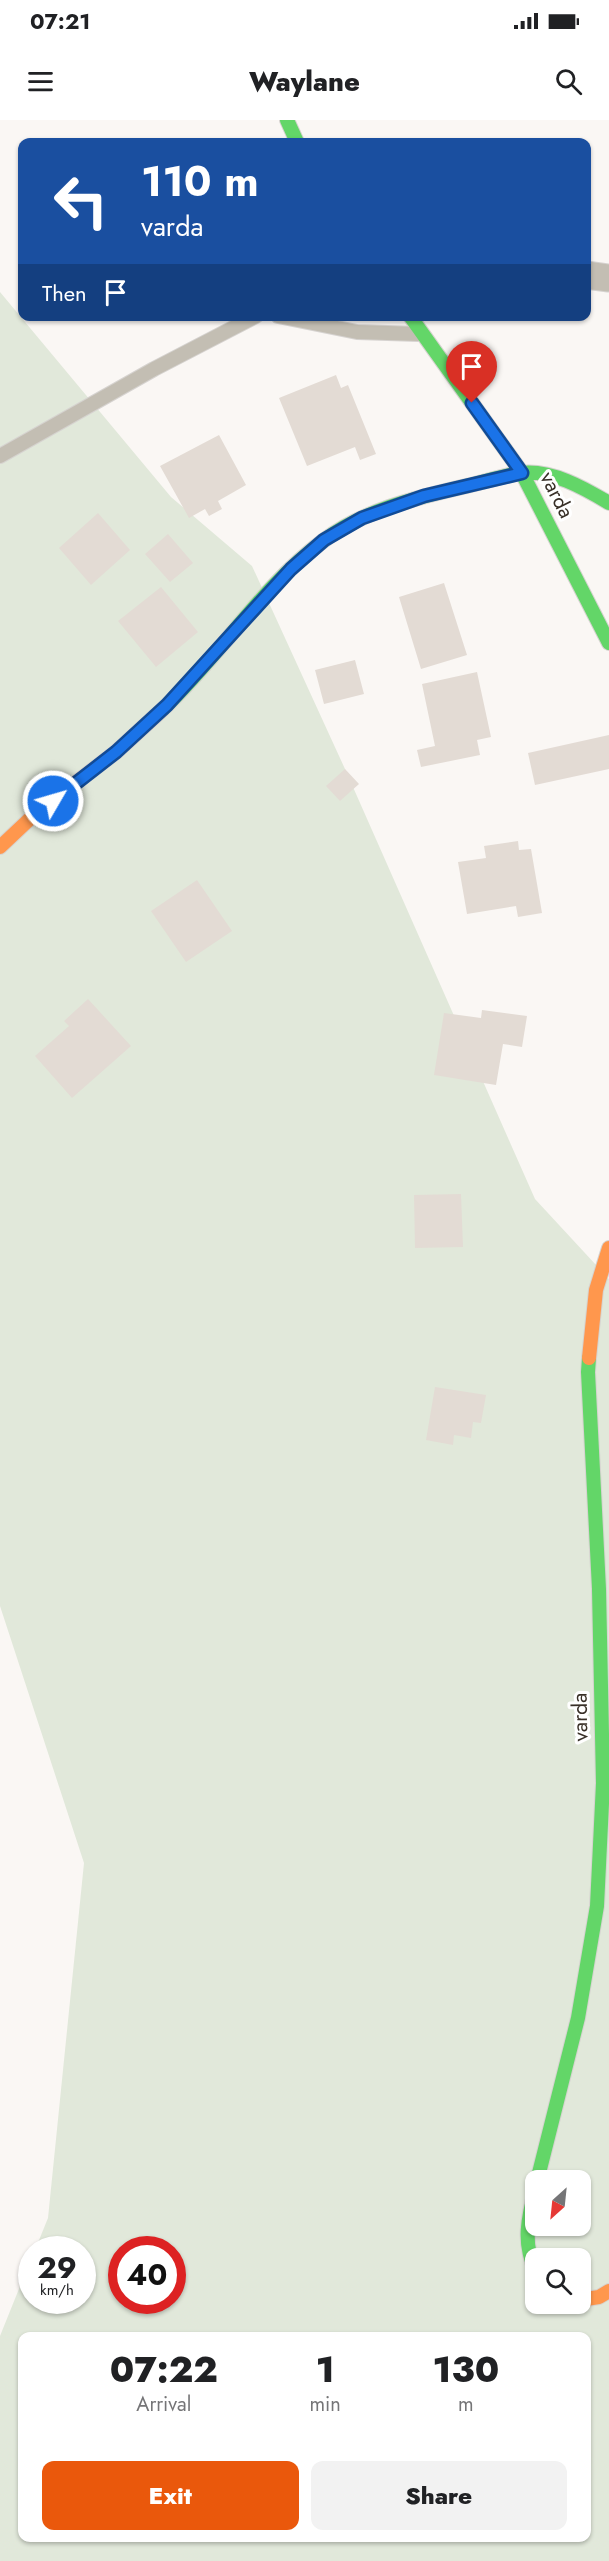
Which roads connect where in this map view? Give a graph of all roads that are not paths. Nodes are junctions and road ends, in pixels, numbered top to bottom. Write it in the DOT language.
graph roads {
  1 [pos="287,120"];
  2 [pos="295,138"];
  3 [pos="591,276"];
  4 [pos="609,278"];
  5 [pos="246,321"];
  6 [pos="303,321"];
  7 [pos="414,321"];
  8 [pos="423,334"];
  9 [pos="0,456"];
  10 [pos="522,473"];
  11 [pos="609,503"];
  12 [pos="609,643"];
  13 [pos="0,847"];
  14 [pos="609,1248"];
  15 [pos="540,2170"];
  16 [pos="609,2291"];
  17 [pos="591,2298"];
  1 -- 2 [label="street"];
  3 -- 4 [label="street"];
  5 -- 9 [label="lane"];
  6 -- 8 [label="lane"];
  7 -- 8 [label="street, varda"];
  8 -- 10 [label="street, varda"];
  10 -- 11 [label="street"];
  10 -- 12 [label="street, varda"];
  10 -- 13 [label="street"];
  14 -- 15 [label="street, varda"];
  16 -- 17 [label="street"];
}
